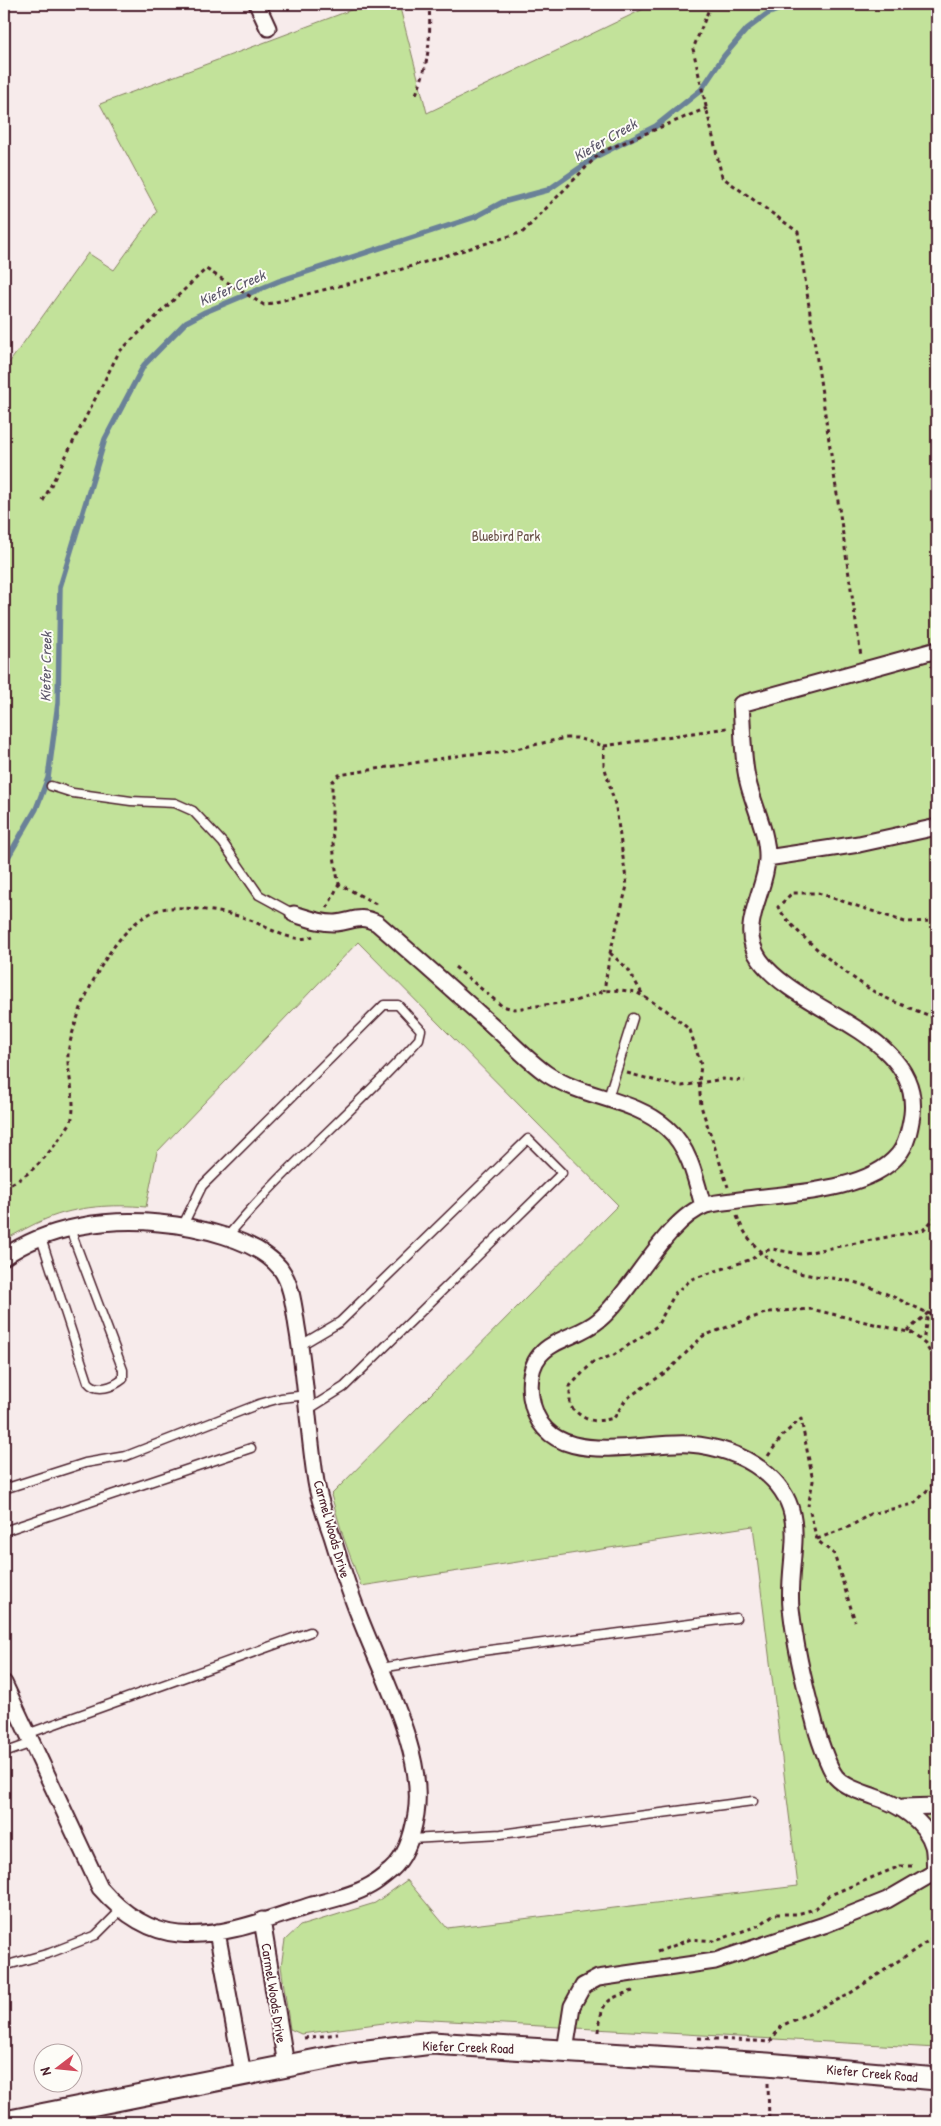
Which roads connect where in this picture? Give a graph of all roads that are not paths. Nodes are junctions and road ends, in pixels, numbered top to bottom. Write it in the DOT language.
graph roads {
  1 [pos="257,4"];
  2 [pos="268,28"];
  3 [pos="937,650"];
  4 [pos="51,786"];
  5 [pos="937,827"];
  6 [pos="767,858"];
  7 [pos="294,914"];
  8 [pos="633,1018"];
  9 [pos="608,1098"];
  10 [pos="703,1206"];
  11 [pos="183,1225"];
  12 [pos="70,1229"];
  13 [pos="227,1237"];
  14 [pos="41,1238"];
  15 [pos="4,1257"];
  16 [pos="301,1345"];
  17 [pos="308,1402"];
  18 [pos="251,1448"];
  19 [pos="4,1489"];
  20 [pos="4,1531"];
  21 [pos="736,1618"];
  22 [pos="310,1632"];
  23 [pos="381,1668"];
  24 [pos="4,1684"];
  25 [pos="30,1739"];
  26 [pos="4,1753"];
  27 [pos="753,1801"];
  28 [pos="937,1806"];
  29 [pos="903,1807"];
  30 [pos="411,1839"];
  31 [pos="121,1910"];
  32 [pos="262,1920"];
  33 [pos="217,1932"];
  34 [pos="4,1966"];
  35 [pos="565,2052"];
  36 [pos="286,2065"];
  37 [pos="243,2074"];
  38 [pos="937,2078"];
  39 [pos="15,2122"];
  1 -- 2 [label="street"];
  3 -- 6 [label="street"];
  4 -- 7 [label="lane"];
  5 -- 6 [label="street"];
  6 -- 10 [label="street"];
  7 -- 9 [label="street"];
  8 -- 9 [label="lane"];
  9 -- 10 [label="street"];
  10 -- 29 [label="street"];
  11 -- 12 [label="street, Carmel Woods Drive"];
  11 -- 13 [label="street, Carmel Woods Drive"];
  11 -- 13 [label="lane"];
  12 -- 14 [label="street, Carmel Woods Drive"];
  12 -- 14 [label="lane"];
  13 -- 16 [label="street, Carmel Woods Drive"];
  14 -- 15 [label="street, Carmel Woods Drive"];
  16 -- 17 [label="street, Carmel Woods Drive"];
  16 -- 17 [label="lane"];
  17 -- 19 [label="lane"];
  17 -- 23 [label="street, Carmel Woods Drive"];
  18 -- 20 [label="lane"];
  21 -- 23 [label="lane"];
  22 -- 25 [label="lane"];
  23 -- 30 [label="street, Carmel Woods Drive"];
  24 -- 25 [label="street, Carmel Woods Drive"];
  25 -- 26 [label="lane"];
  25 -- 31 [label="street, Carmel Woods Drive"];
  27 -- 30 [label="lane"];
  28 -- 29 [label="street"];
  29 -- 35 [label="street"];
  30 -- 32 [label="street, Carmel Woods Drive"];
  31 -- 33 [label="street, Carmel Woods Drive"];
  31 -- 34 [label="lane"];
  32 -- 33 [label="street, Carmel Woods Drive"];
  32 -- 36 [label="street, Carmel Woods Drive"];
  33 -- 37 [label="street"];
  35 -- 36 [label="street, Kiefer Creek Road"];
  35 -- 38 [label="street, Kiefer Creek Road"];
  36 -- 37 [label="street, Kiefer Creek Road"];
  37 -- 39 [label="street, Kiefer Creek Road"];
}
